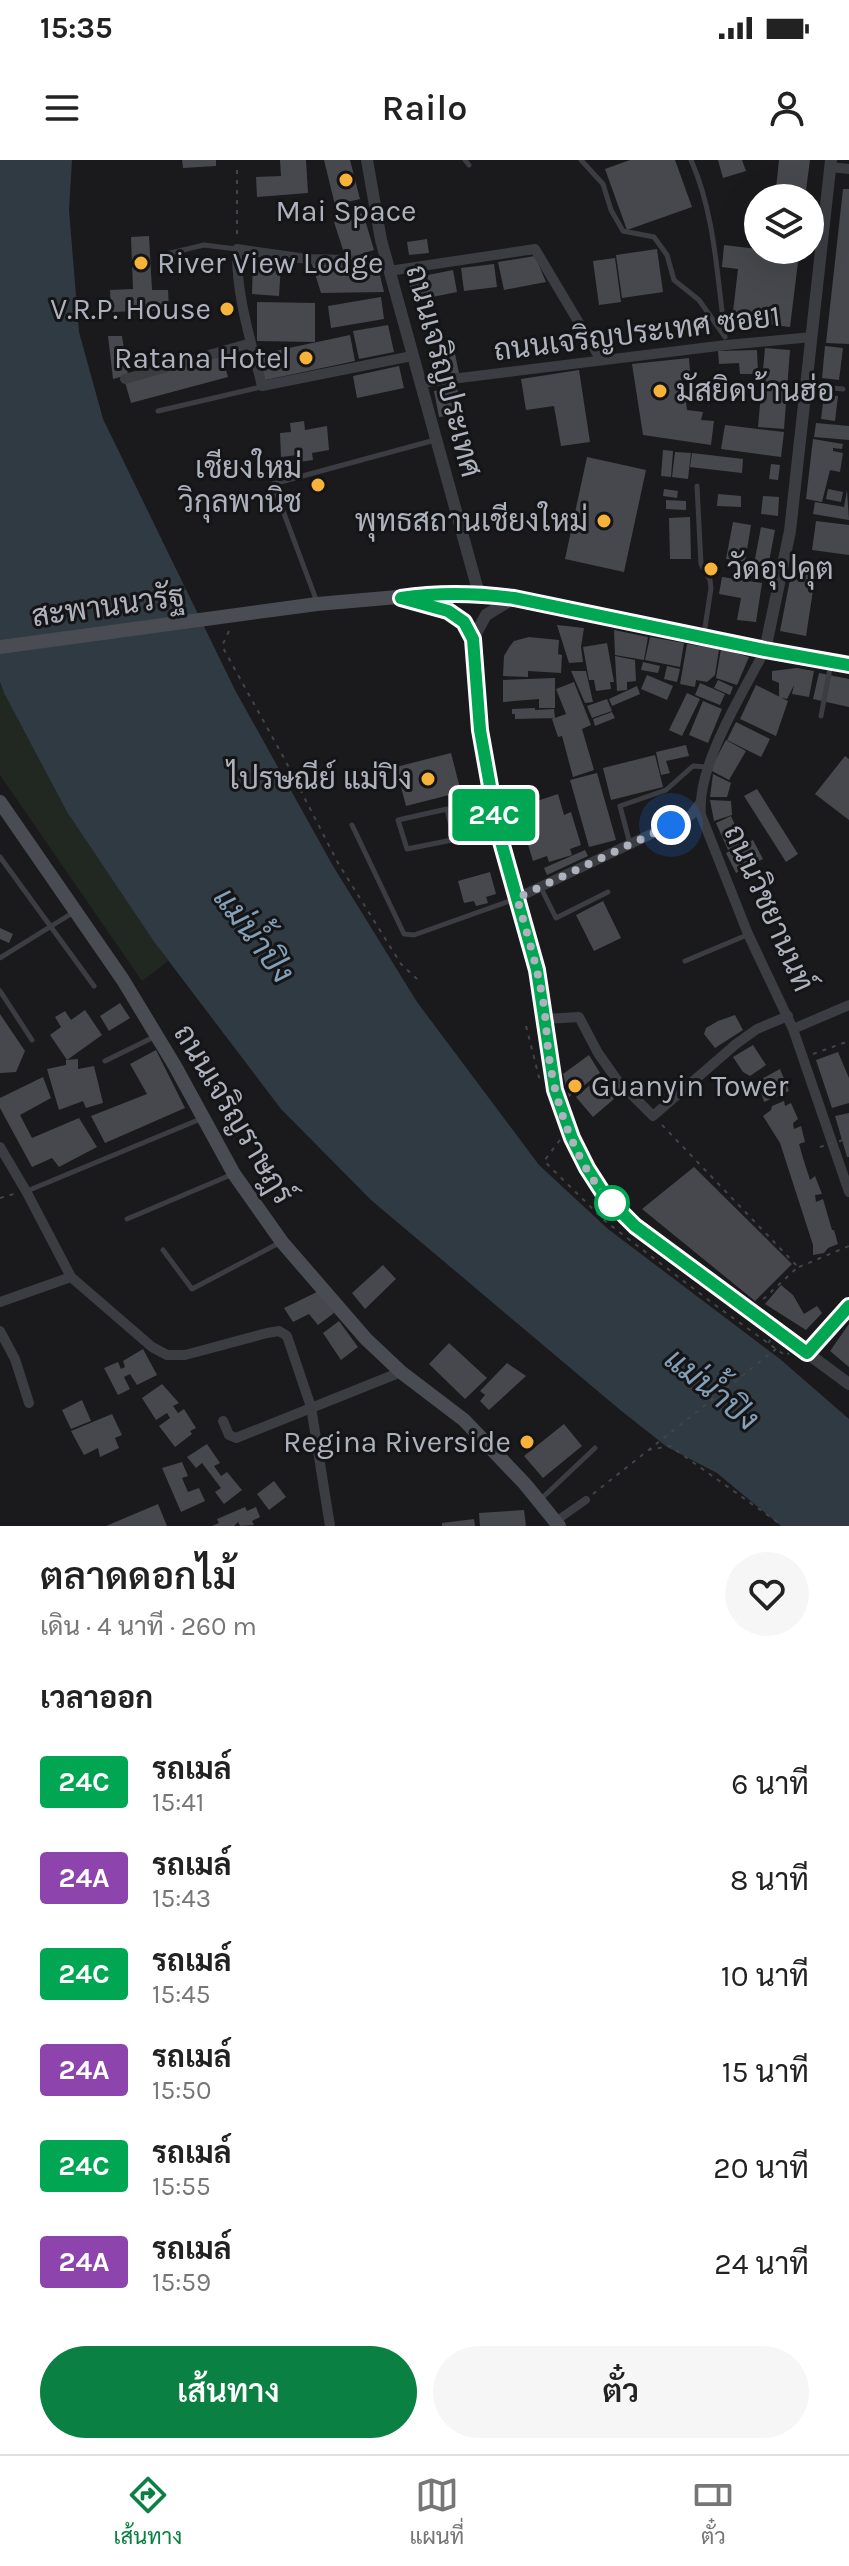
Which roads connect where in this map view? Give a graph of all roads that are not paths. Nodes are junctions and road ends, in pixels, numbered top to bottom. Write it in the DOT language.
graph roads {
  1 [pos="367,160"];
  2 [pos="581,160"];
  3 [pos="691,160"];
  4 [pos="831,163"];
  5 [pos="849,169"];
  6 [pos="237,249"];
  7 [pos="162,255"];
  8 [pos="388,266"];
  9 [pos="812,337"];
  10 [pos="725,341"];
  11 [pos="251,343"];
  12 [pos="412,356"];
  13 [pos="601,360"];
  14 [pos="125,379"];
  15 [pos="420,383"];
  16 [pos="262,386"];
  17 [pos="806,386"];
  18 [pos="843,389"];
  19 [pos="158,411"];
  20 [pos="436,440"];
  21 [pos="697,486"];
  22 [pos="479,594"];
  23 [pos="401,598"];
  24 [pos="514,598"];
  25 [pos="317,604"];
  26 [pos="704,637"];
  27 [pos="473,639"];
  28 [pos="0,647"];
  29 [pos="765,650"];
  30 [pos="831,662"];
  31 [pos="849,665"];
  32 [pos="821,716"];
  33 [pos="707,767"];
  34 [pos="0,802"];
  35 [pos="697,817"];
  36 [pos="352,825"];
  37 [pos="498,831"];
  38 [pos="454,839"];
  39 [pos="631,845"];
  40 [pos="0,857"];
  41 [pos="541,888"];
  42 [pos="608,892"];
  43 [pos="517,898"];
  44 [pos="75,911"];
  45 [pos="50,927"];
  46 [pos="748,934"];
  47 [pos="0,958"];
  48 [pos="685,961"];
  49 [pos="94,986"];
  50 [pos="0,991"];
  51 [pos="849,1005"];
  52 [pos="788,1016"];
  53 [pos="545,1019"];
  54 [pos="793,1029"];
  55 [pos="157,1036"];
  56 [pos="32,1040"];
  57 [pos="105,1061"];
  58 [pos="203,1117"];
  59 [pos="0,1147"];
  60 [pos="234,1174"];
  61 [pos="26,1191"];
  62 [pos="849,1192"];
  63 [pos="127,1219"];
  64 [pos="282,1242"];
  65 [pos="163,1250"];
  66 [pos="71,1277"];
  67 [pos="0,1302"];
  68 [pos="849,1305"];
  69 [pos="0,1331"];
  70 [pos="807,1353"];
  71 [pos="401,1372"];
  72 [pos="849,1384"];
  73 [pos="29,1403"];
  74 [pos="311,1407"];
  75 [pos="223,1421"];
  76 [pos="595,1448"];
  77 [pos="586,1500"];
  78 [pos="539,1501"];
  79 [pos="557,1524"];
  80 [pos="330,1526"];
  1 -- 8 [label="street, ถนนเจริญประเทศ"];
  2 -- 10 [label="lane"];
  3 -- 10 [label="lane"];
  4 -- 5 [label="street"];
  4 -- 9 [label="street"];
  6 -- 7 [label="lane"];
  6 -- 8 [label="street"];
  6 -- 11 [label="street"];
  8 -- 12 [label="street, ถนนเจริญประเทศ"];
  8 -- 13 [label="street"];
  9 -- 10 [label="street, ถนนเจริญประเทศ ซอย1"];
  9 -- 17 [label="street"];
  10 -- 13 [label="street, ถนนเจริญประเทศ ซอย1"];
  11 -- 14 [label="street"];
  11 -- 16 [label="street"];
  12 -- 15 [label="street, ถนนเจริญประเทศ"];
  12 -- 16 [label="street"];
  13 -- 15 [label="street, ถนนเจริญประเทศ ซอย1"];
  15 -- 20 [label="street, ถนนเจริญประเทศ"];
  16 -- 19 [label="lane"];
  17 -- 18 [label="lane"];
  17 -- 29 [label="street"];
  20 -- 22 [label="street, ถนนเจริญประเทศ"];
  20 -- 25 [label="lane"];
  21 -- 26 [label="lane"];
  22 -- 23 [label="main road, สะพานนวรัฐ"];
  22 -- 24 [label="main road, สะพานนวรัฐ"];
  23 -- 25 [label="main road, สะพานนวรัฐ"];
  23 -- 27 [label="street"];
  24 -- 26 [label="main road, สะพานนวรัฐ"];
  24 -- 27 [label="street"];
  25 -- 28 [label="main road, สะพานนวรัฐ"];
  26 -- 29 [label="main road, สะพานนวรัฐ"];
  27 -- 37 [label="street"];
  29 -- 30 [label="main road, สะพานนวรัฐ"];
  29 -- 33 [label="street, ถนนวิชยานนท์"];
  30 -- 31 [label="main road, สะพานนวรัฐ"];
  30 -- 32 [label="lane"];
  33 -- 35 [label="street, ถนนวิชยานนท์"];
  33 -- 39 [label="lane"];
  34 -- 44 [label="main road, ถนนเจริญราษฎร์"];
  35 -- 39 [label="street"];
  35 -- 46 [label="street, ถนนวิชยานนท์"];
  36 -- 43 [label="lane"];
  37 -- 38 [label="lane"];
  37 -- 43 [label="street"];
  38 -- 38 [label="lane"];
  39 -- 41 [label="street"];
  40 -- 45 [label="lane"];
  41 -- 42 [label="lane"];
  41 -- 43 [label="street"];
  43 -- 53 [label="street"];
  44 -- 45 [label="lane"];
  44 -- 55 [label="main road, ถนนเจริญราษฎร์"];
  45 -- 47 [label="lane"];
  45 -- 49 [label="lane"];
  46 -- 48 [label="lane"];
  46 -- 52 [label="street, ถนนวิชยานนท์"];
  50 -- 56 [label="lane"];
  51 -- 54 [label="street"];
  52 -- 53 [label="street"];
  52 -- 54 [label="street, ถนนวิชยานนท์"];
  53 -- 70 [label="street"];
  54 -- 62 [label="street, ถนนวิชยานนท์"];
  55 -- 57 [label="lane"];
  55 -- 58 [label="main road, ถนนเจริญราษฎร์"];
  58 -- 60 [label="main road, ถนนเจริญราษฎร์"];
  58 -- 61 [label="lane"];
  59 -- 61 [label="street"];
  60 -- 63 [label="lane"];
  60 -- 64 [label="main road, ถนนเจริญราษฎร์"];
  61 -- 66 [label="street"];
  64 -- 65 [label="lane"];
  64 -- 71 [label="main road, ถนนเจริญราษฎร์"];
  66 -- 67 [label="street"];
  66 -- 74 [label="street"];
  68 -- 70 [label="street"];
  69 -- 73 [label="street"];
  70 -- 72 [label="street"];
  71 -- 74 [label="street"];
  71 -- 78 [label="main road, ถนนเจริญราษฎร์"];
  74 -- 75 [label="street"];
  74 -- 80 [label="street"];
  76 -- 78 [label="lane"];
  77 -- 79 [label="street"];
  78 -- 79 [label="main road, ถนนเจริญราษฎร์"];
}
